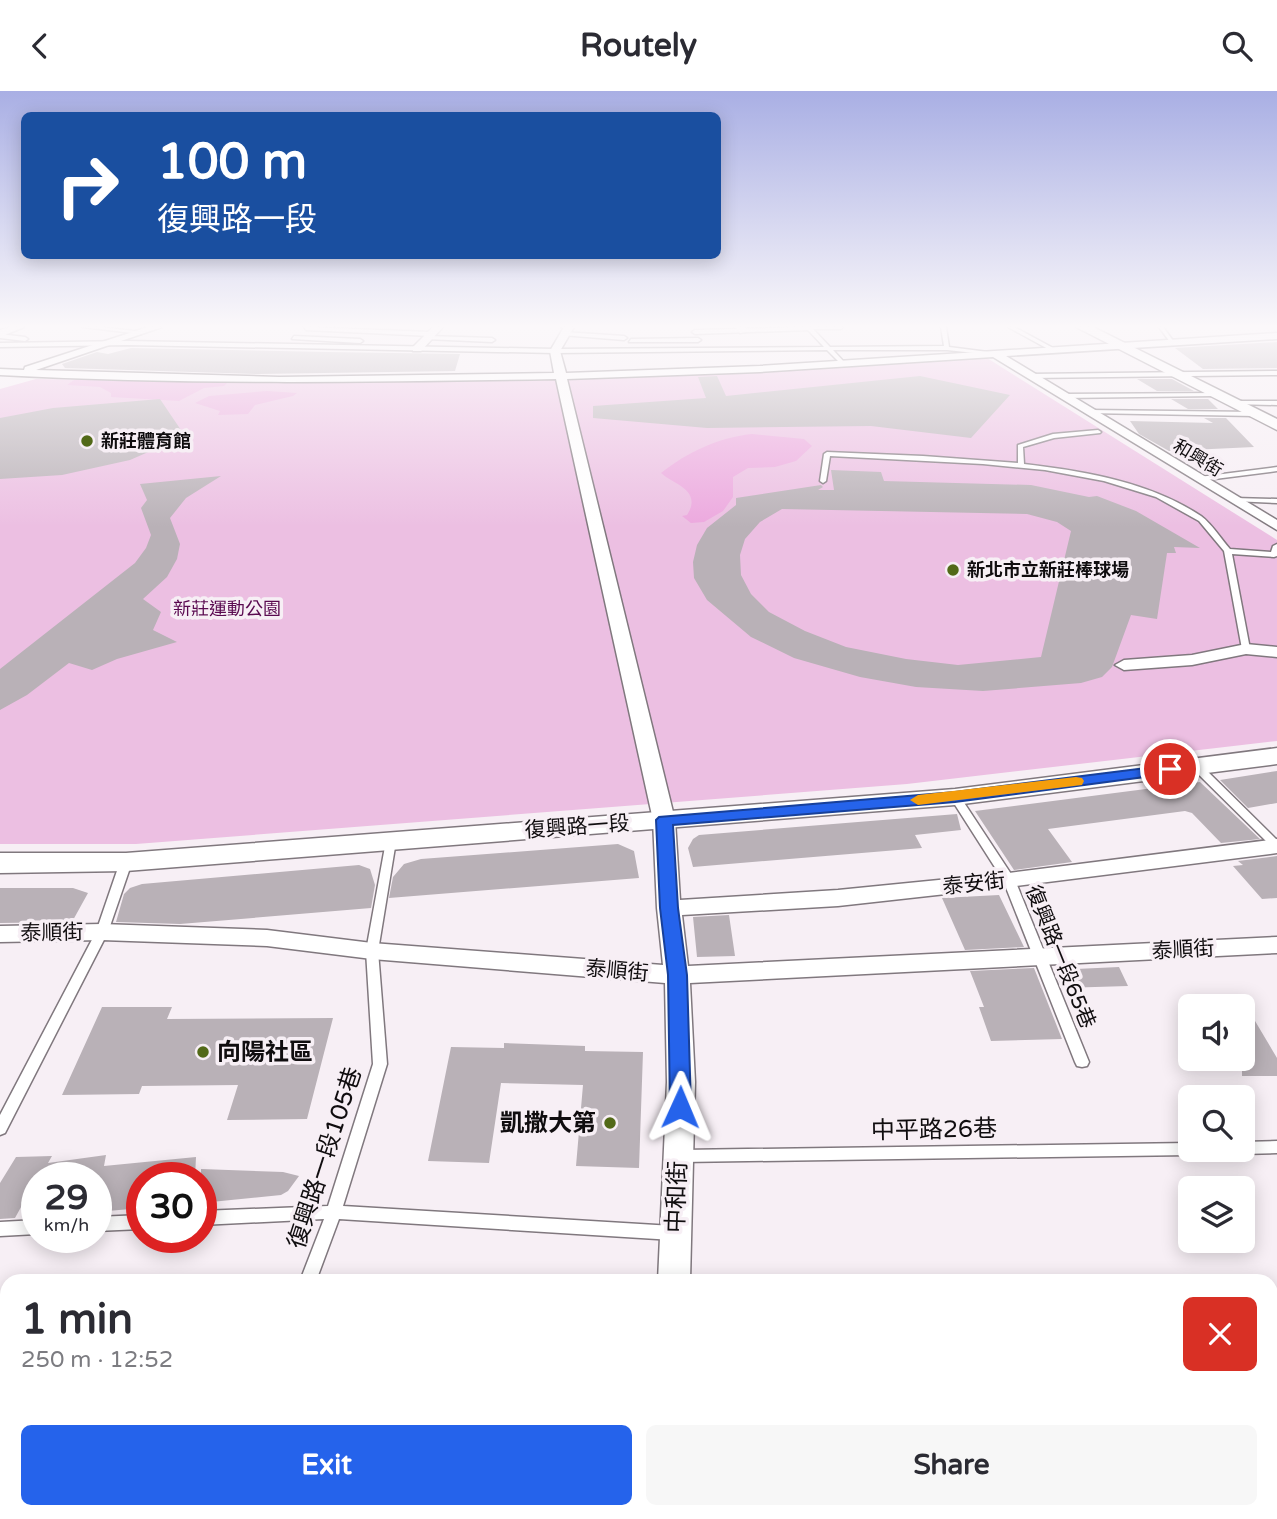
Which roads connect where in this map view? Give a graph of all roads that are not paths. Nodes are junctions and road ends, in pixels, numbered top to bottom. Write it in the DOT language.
graph roads {
  1 [pos="566,394"];
  2 [pos="1059,394"];
  3 [pos="1215,394"];
  4 [pos="1063,396"];
  5 [pos="1234,403"];
  6 [pos="1277,403"];
  7 [pos="1089,412"];
  8 [pos="1255,414"];
  9 [pos="1277,425"];
  10 [pos="1098,432"];
  11 [pos="1021,465"];
  12 [pos="1277,469"];
  13 [pos="1199,479"];
  14 [pos="823,481"];
  15 [pos="1234,500"];
  16 [pos="1277,501"];
  17 [pos="1277,526"];
  18 [pos="1277,546"];
  19 [pos="1228,551"];
  20 [pos="1246,649"];
  21 [pos="1277,652"];
  22 [pos="1124,665"];
  23 [pos="1277,756"];
  24 [pos="1196,766"];
  25 [pos="955,797"];
  26 [pos="664,820"];
  27 [pos="391,841"];
  28 [pos="1277,846"];
  29 [pos="126,862"];
  30 [pos="0,863"];
  31 [pos="1009,880"];
  32 [pos="669,908"];
  33 [pos="102,932"];
  34 [pos="0,933"];
  35 [pos="1277,945"];
  36 [pos="372,951"];
  37 [pos="1040,956"];
  38 [pos="677,975"];
  39 [pos="1082,1062"];
  40 [pos="0,1129"];
  41 [pos="1277,1147"];
  42 [pos="1255,1148"];
  43 [pos="1178,1149"];
  44 [pos="679,1156"];
  45 [pos="334,1212"];
  46 [pos="217,1218"];
  47 [pos="21,1228"];
  48 [pos="0,1229"];
  49 [pos="676,1233"];
  50 [pos="311,1274"];
  51 [pos="674,1274"];
  1 -- 26 [label="street, 中和街"];
  2 -- 4 [label="street, 和興街"];
  3 -- 4 [label="lane"];
  3 -- 5 [label="street"];
  4 -- 7 [label="street, 和興街"];
  5 -- 6 [label="lane"];
  5 -- 8 [label="street"];
  7 -- 8 [label="lane"];
  7 -- 13 [label="street, 和興街"];
  8 -- 9 [label="street"];
  10 -- 11 [label="lane"];
  11 -- 14 [label="lane"];
  11 -- 19 [label="lane"];
  12 -- 13 [label="lane"];
  13 -- 15 [label="street, 和興街"];
  15 -- 16 [label="lane"];
  15 -- 17 [label="street, 和興街"];
  18 -- 19 [label="lane"];
  19 -- 20 [label="lane"];
  20 -- 21 [label="street"];
  20 -- 22 [label="street"];
  23 -- 24 [label="street, 復興路一段"];
  24 -- 25 [label="street, 復興路一段"];
  24 -- 28 [label="lane"];
  25 -- 26 [label="street, 復興路一段"];
  25 -- 31 [label="lane, 復興路一段65巷"];
  26 -- 27 [label="street, 復興路一段"];
  26 -- 32 [label="street, 中和街"];
  27 -- 29 [label="street, 復興路一段"];
  27 -- 36 [label="lane, 復興路一段105巷"];
  28 -- 31 [label="street, 泰安街"];
  29 -- 30 [label="street, 復興路一段"];
  29 -- 33 [label="lane"];
  31 -- 32 [label="street, 泰安街"];
  31 -- 37 [label="lane, 復興路一段65巷"];
  32 -- 38 [label="street, 中和街"];
  33 -- 34 [label="street, 泰順街"];
  33 -- 36 [label="street, 泰順街"];
  33 -- 40 [label="lane"];
  35 -- 37 [label="street, 泰順街"];
  36 -- 38 [label="street, 泰順街"];
  36 -- 45 [label="lane, 復興路一段105巷"];
  37 -- 38 [label="street, 泰順街"];
  37 -- 39 [label="lane, 復興路一段65巷"];
  38 -- 44 [label="street, 中和街"];
  41 -- 42 [label="lane"];
  43 -- 44 [label="lane, 中平路26巷"];
  44 -- 49 [label="street, 中和街"];
  45 -- 46 [label="lane"];
  45 -- 49 [label="lane"];
  45 -- 50 [label="lane, 復興路一段105巷"];
  47 -- 48 [label="lane"];
  49 -- 51 [label="street, 中和街"];
}
